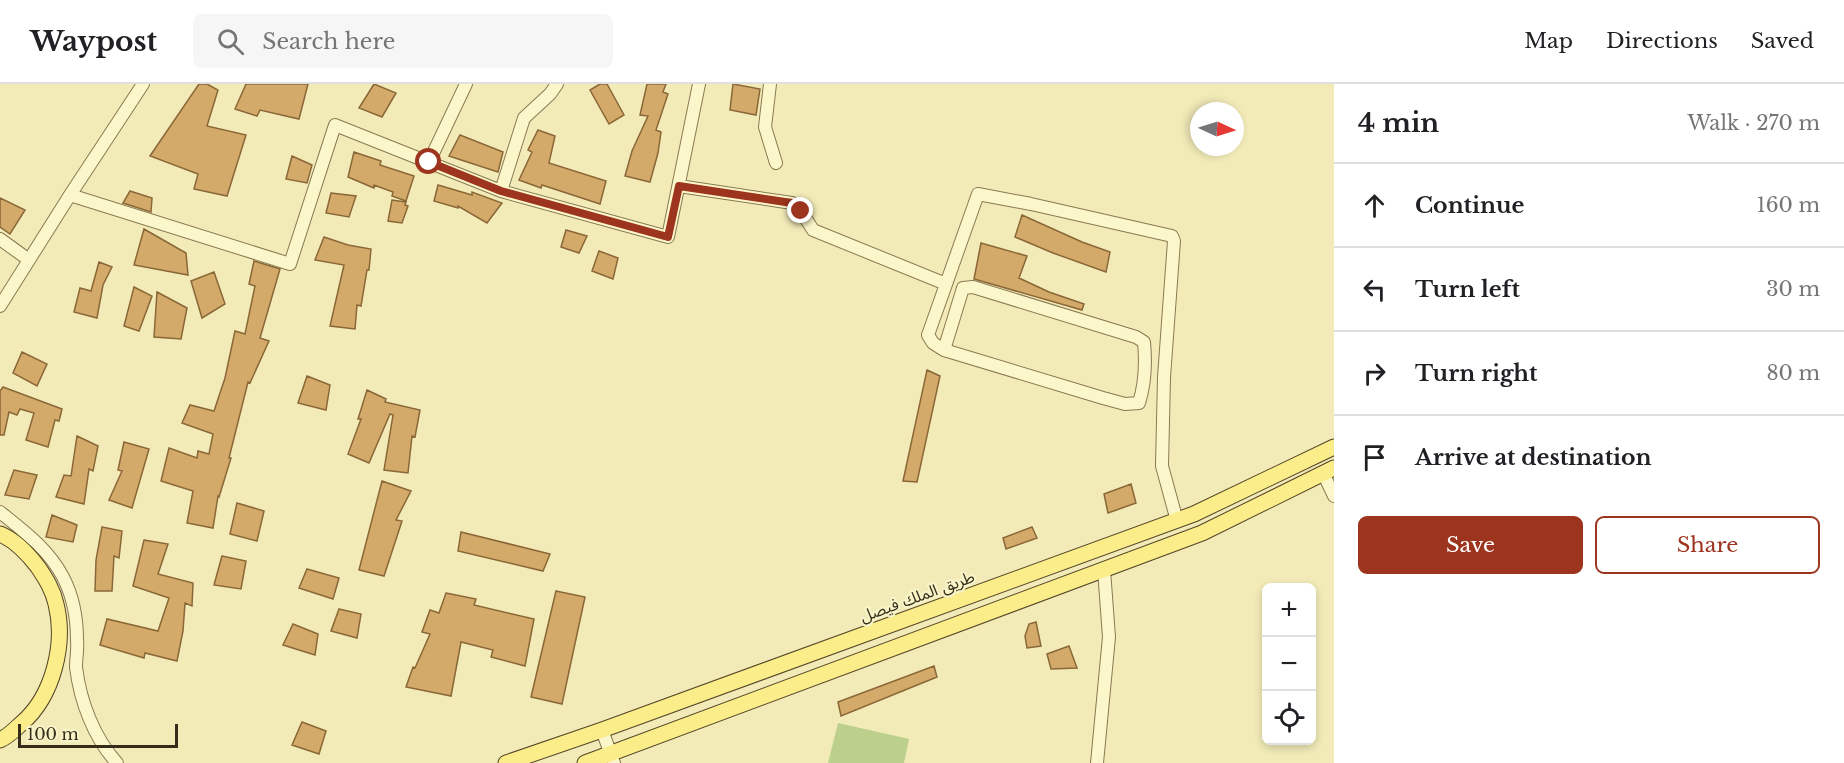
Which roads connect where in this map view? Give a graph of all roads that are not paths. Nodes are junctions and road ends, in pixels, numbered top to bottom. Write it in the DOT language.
graph roads {
  1 [pos="143,84"];
  2 [pos="466,84"];
  3 [pos="557,84"];
  4 [pos="699,84"];
  5 [pos="770,84"];
  6 [pos="429,162"];
  7 [pos="776,164"];
  8 [pos="679,186"];
  9 [pos="501,191"];
  10 [pos="70,195"];
  11 [pos="0,239"];
  12 [pos="29,260"];
  13 [pos="946,284"];
  14 [pos="0,306"];
  15 [pos="944,350"];
  16 [pos="1334,447"];
  17 [pos="1328,471"];
  18 [pos="1334,496"];
  19 [pos="0,512"];
  20 [pos="1177,521"];
  21 [pos="0,534"];
  22 [pos="1104,570"];
  23 [pos="602,730"];
  24 [pos="0,740"];
  25 [pos="613,758"];
  26 [pos="117,763"];
  27 [pos="506,763"];
  28 [pos="585,763"];
  29 [pos="1097,763"];
  1 -- 10 [label="street"];
  2 -- 6 [label="street"];
  3 -- 9 [label="street"];
  4 -- 8 [label="street"];
  5 -- 7 [label="street"];
  6 -- 9 [label="street"];
  6 -- 10 [label="street"];
  8 -- 9 [label="street"];
  8 -- 13 [label="street"];
  10 -- 12 [label="street"];
  11 -- 12 [label="street"];
  12 -- 14 [label="street"];
  13 -- 15 [label="street"];
  13 -- 20 [label="street"];
  15 -- 15 [label="street"];
  16 -- 20 [label="main road, طريق الملك فيصل"];
  17 -- 18 [label="street"];
  17 -- 22 [label="main road"];
  19 -- 26 [label="street"];
  20 -- 23 [label="main road, طريق الملك فيصل"];
  21 -- 24 [label="main road"];
  22 -- 25 [label="main road"];
  22 -- 29 [label="street"];
  23 -- 25 [label="street"];
  23 -- 27 [label="main road, طريق الملك فيصل"];
  25 -- 28 [label="main road"];
}
